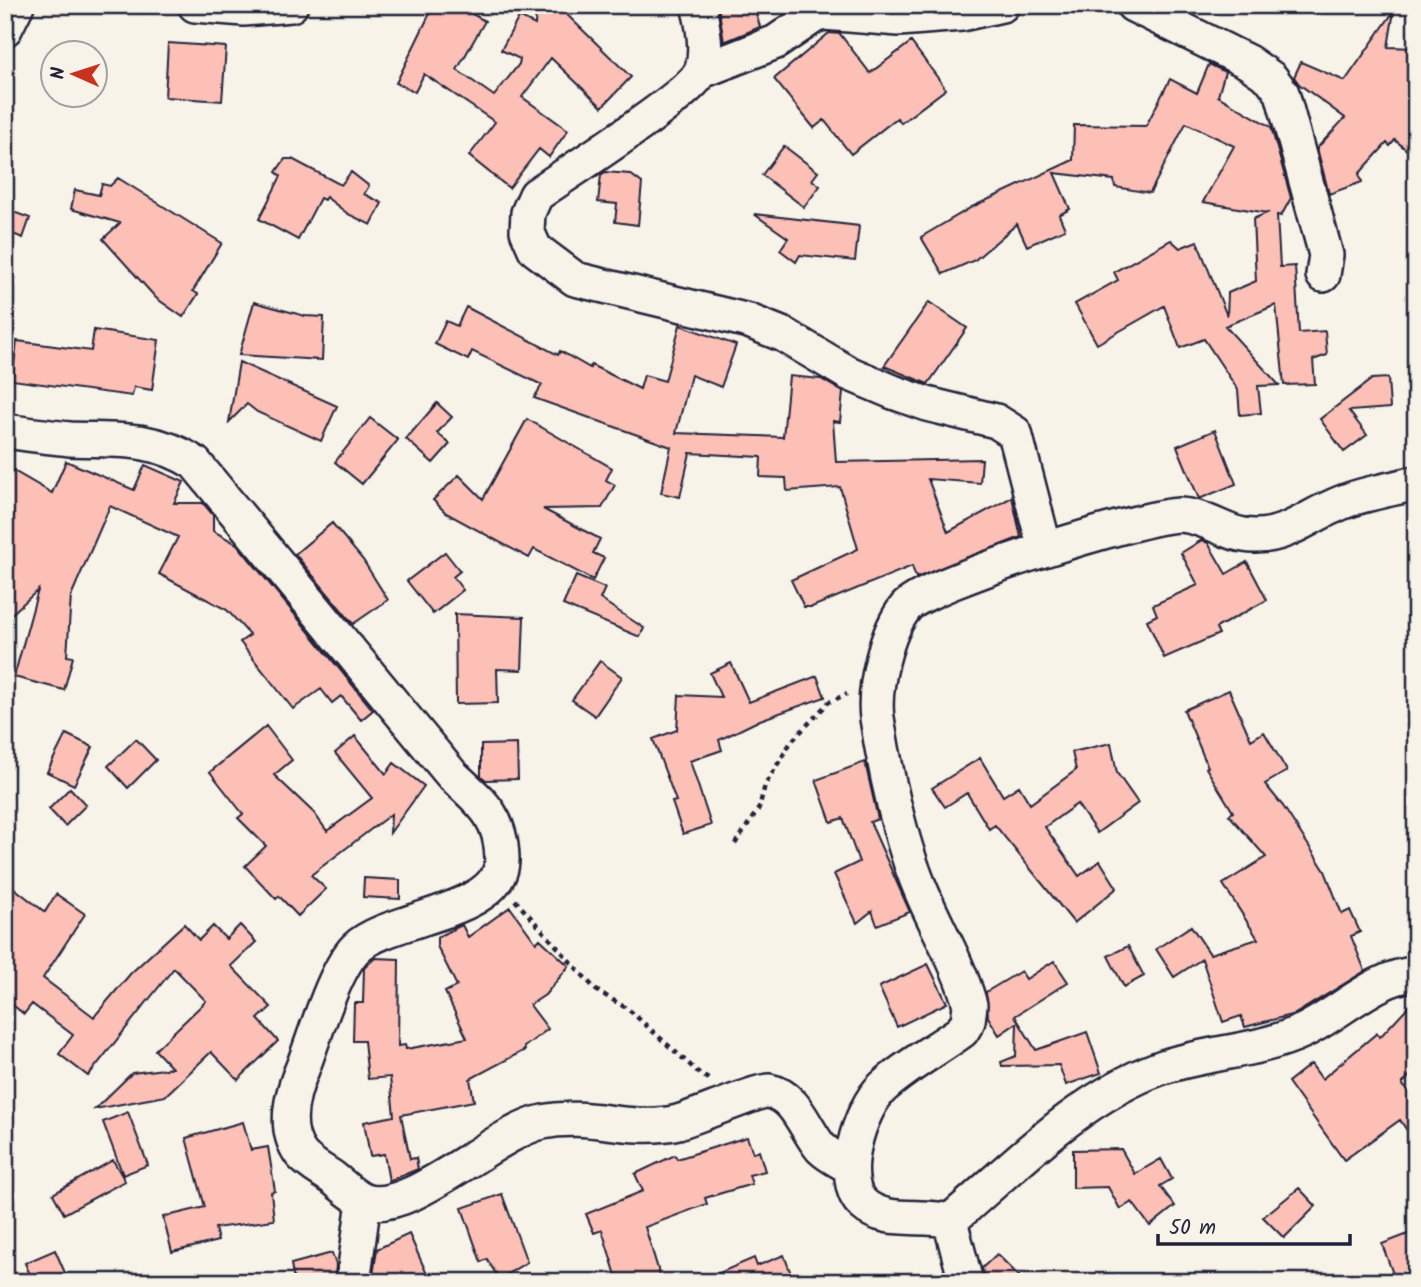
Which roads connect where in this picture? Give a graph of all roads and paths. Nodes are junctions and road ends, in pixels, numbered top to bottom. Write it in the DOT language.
graph roads {
  1 [pos="17,5"];
  2 [pos="195,5"];
  3 [pos="291,5"];
  4 [pos="698,5"];
  5 [pos="1002,5"];
  6 [pos="1133,5"];
  7 [pos="963,9"];
  8 [pos="5,29"];
  9 [pos="702,71"];
  10 [pos="1323,275"];
  11 [pos="5,431"];
  12 [pos="1416,483"];
  13 [pos="1045,549"];
  14 [pos="879,687"];
  15 [pos="735,844"];
  16 [pos="494,884"];
  17 [pos="1416,974"];
  18 [pos="745,1098"];
  19 [pos="850,1167"];
  20 [pos="364,1201"];
  21 [pos="950,1222"];
  22 [pos="353,1282"];
  23 [pos="966,1282"];
  1 -- 8 [label="street"];
  2 -- 3 [label="street"];
  4 -- 9 [label="street"];
  5 -- 7 [label="street"];
  6 -- 10 [label="street"];
  7 -- 9 [label="street"];
  9 -- 13 [label="street"];
  11 -- 16 [label="street"];
  12 -- 13 [label="street"];
  13 -- 14 [label="street"];
  14 -- 15 [label="path"];
  14 -- 19 [label="street"];
  16 -- 18 [label="path"];
  16 -- 20 [label="street"];
  17 -- 21 [label="street"];
  18 -- 19 [label="street"];
  18 -- 20 [label="street"];
  19 -- 21 [label="street"];
  20 -- 22 [label="street"];
  21 -- 23 [label="street"];
}
